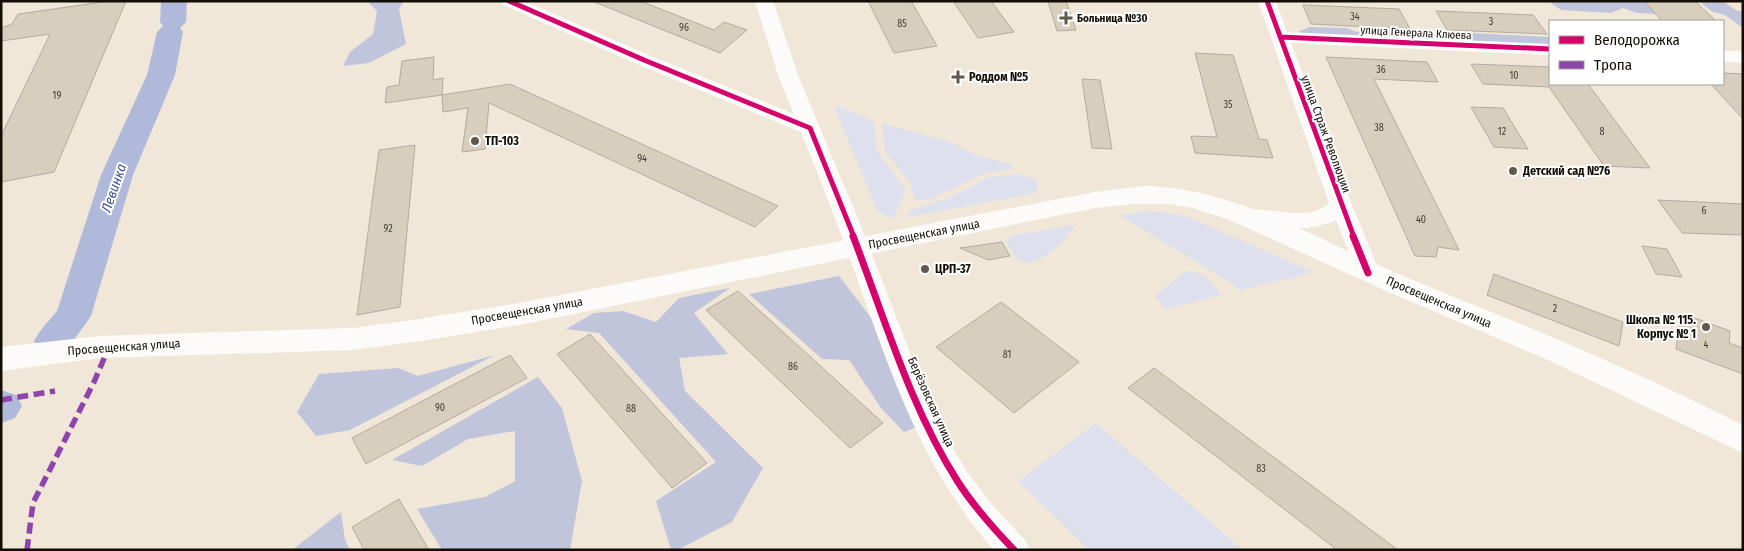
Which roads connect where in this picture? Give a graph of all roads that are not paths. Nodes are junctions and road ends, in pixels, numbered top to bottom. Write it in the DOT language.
graph roads {
  1 [pos="509,1"];
  2 [pos="764,1"];
  3 [pos="1266,1"];
  4 [pos="1280,36"];
  5 [pos="1549,48"];
  6 [pos="1724,56"];
  7 [pos="1743,57"];
  8 [pos="810,128"];
  9 [pos="1341,205"];
  10 [pos="1244,216"];
  11 [pos="858,247"];
  12 [pos="1368,273"];
  13 [pos="1,359"];
  14 [pos="1743,440"];
  15 [pos="1014,550"];
  1 -- 8 [label="street"];
  2 -- 8 [label="street"];
  3 -- 4 [label="street, улица Страж Революции"];
  4 -- 5 [label="street, улица Генерала Клюева"];
  4 -- 9 [label="street, улица Страж Революции"];
  6 -- 7 [label="street"];
  8 -- 11 [label="street, Берёзовская улица"];
  9 -- 10 [label="street, улица Страж Революции"];
  9 -- 12 [label="street, улица Страж Революции"];
  10 -- 11 [label="main road, Просвещенская улица"];
  10 -- 12 [label="main road, Просвещенская улица"];
  11 -- 13 [label="main road, Просвещенская улица"];
  11 -- 15 [label="street, Берёзовская улица"];
  12 -- 14 [label="main road, Просвещенская улица"];
}
